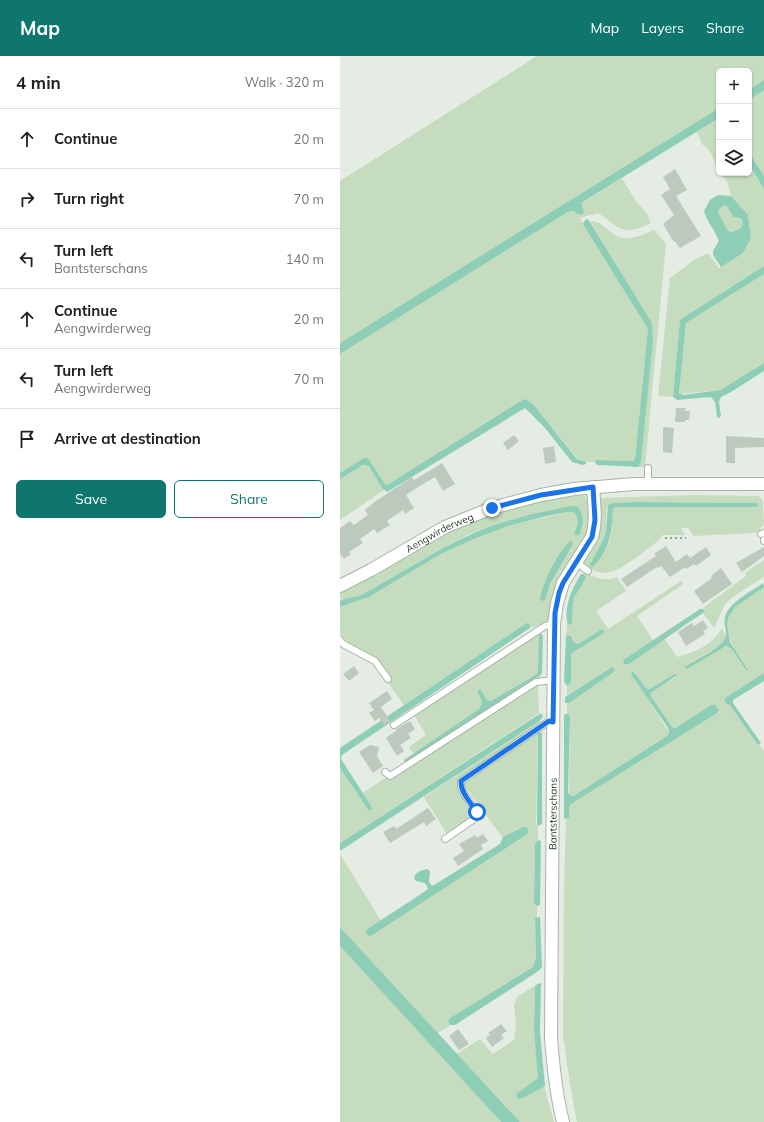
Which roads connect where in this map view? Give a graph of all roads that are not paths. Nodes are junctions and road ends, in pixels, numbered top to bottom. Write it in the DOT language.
graph roads {
  1 [pos="648,468"];
  2 [pos="648,484"];
  3 [pos="764,484"];
  4 [pos="593,487"];
  5 [pos="576,562"];
  6 [pos="588,571"];
  7 [pos="340,586"];
  8 [pos="554,624"];
  9 [pos="340,640"];
  10 [pos="388,679"];
  11 [pos="554,680"];
  12 [pos="553,722"];
  13 [pos="394,725"];
  14 [pos="385,772"];
  15 [pos="445,839"];
  16 [pos="564,1122"];
  1 -- 2 [label="lane"];
  2 -- 3 [label="street, Aengwirderweg"];
  2 -- 4 [label="street, Aengwirderweg"];
  4 -- 5 [label="street, Bantsterschans"];
  4 -- 7 [label="street, Aengwirderweg"];
  5 -- 6 [label="lane"];
  5 -- 8 [label="street, Bantsterschans"];
  8 -- 11 [label="street, Bantsterschans"];
  8 -- 13 [label="lane"];
  9 -- 10 [label="lane"];
  11 -- 12 [label="street, Bantsterschans"];
  11 -- 14 [label="lane"];
  12 -- 15 [label="lane"];
  12 -- 16 [label="street, Bantsterschans"];
}
